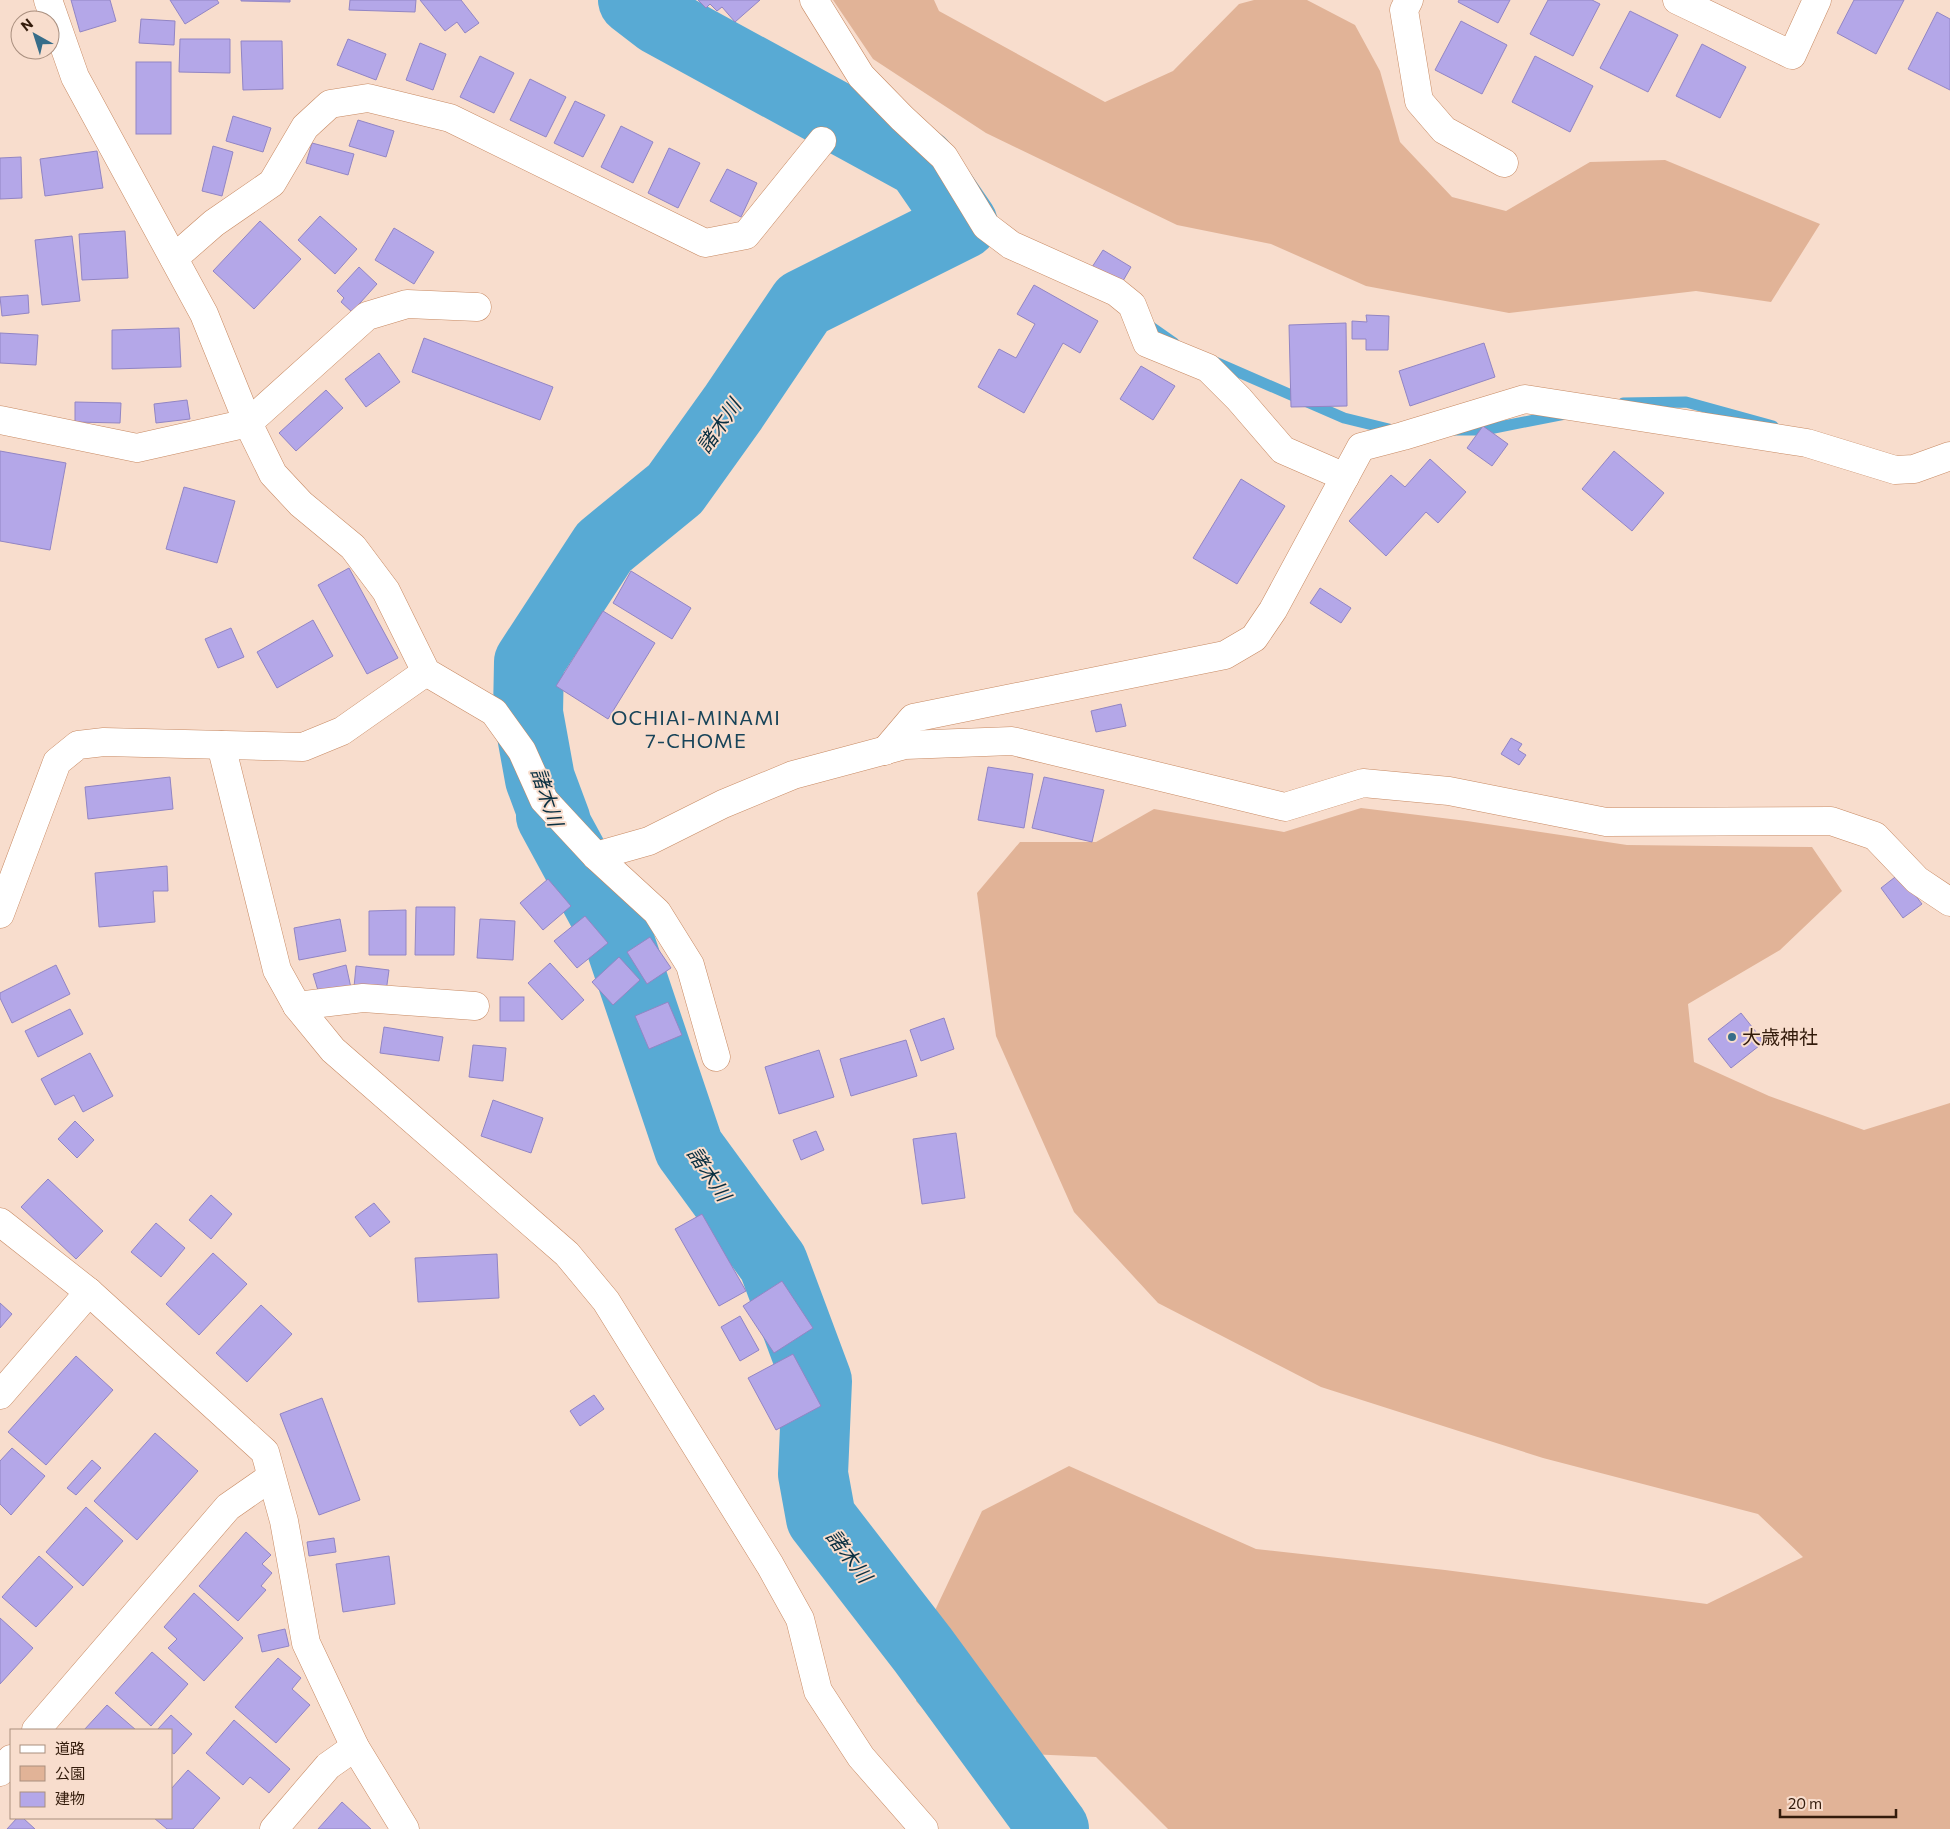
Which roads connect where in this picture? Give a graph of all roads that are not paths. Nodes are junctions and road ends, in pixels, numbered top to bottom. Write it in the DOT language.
graph roads {
  1 [pos="48,0"];
  2 [pos="814,0"];
  3 [pos="1677,0"];
  4 [pos="1817,0"];
  5 [pos="1400,3"];
  6 [pos="822,141"];
  7 [pos="1504,163"];
  8 [pos="174,258"];
  9 [pos="477,307"];
  10 [pos="0,420"];
  11 [pos="248,423"];
  12 [pos="1950,456"];
  13 [pos="1345,477"];
  14 [pos="426,672"];
  15 [pos="220,745"];
  16 [pos="885,751"];
  17 [pos="596,856"];
  18 [pos="1950,902"];
  19 [pos="0,914"];
  20 [pos="297,1006"];
  21 [pos="475,1006"];
  22 [pos="716,1057"];
  23 [pos="0,1222"];
  24 [pos="89,1292"];
  25 [pos="0,1395"];
  26 [pos="271,1478"];
  27 [pos="37,1729"];
  28 [pos="355,1747"];
  29 [pos="10,1760"];
  30 [pos="0,1772"];
  31 [pos="274,1829"];
  32 [pos="405,1829"];
  33 [pos="924,1829"];
  1 -- 8 [label="street"];
  2 -- 13 [label="street"];
  3 -- 4 [label="street"];
  5 -- 7 [label="street"];
  6 -- 8 [label="street"];
  8 -- 11 [label="street"];
  9 -- 11 [label="street"];
  10 -- 11 [label="street"];
  11 -- 14 [label="street"];
  12 -- 13 [label="street"];
  13 -- 16 [label="street"];
  14 -- 15 [label="street"];
  14 -- 17 [label="street"];
  15 -- 19 [label="street"];
  15 -- 20 [label="street"];
  16 -- 17 [label="street"];
  16 -- 18 [label="street"];
  17 -- 22 [label="street"];
  20 -- 21 [label="street"];
  20 -- 33 [label="street"];
  23 -- 24 [label="street"];
  24 -- 25 [label="street"];
  24 -- 26 [label="street"];
  26 -- 27 [label="street"];
  26 -- 28 [label="street"];
  28 -- 31 [label="street"];
  28 -- 32 [label="street"];
  29 -- 30 [label="street"];
}
